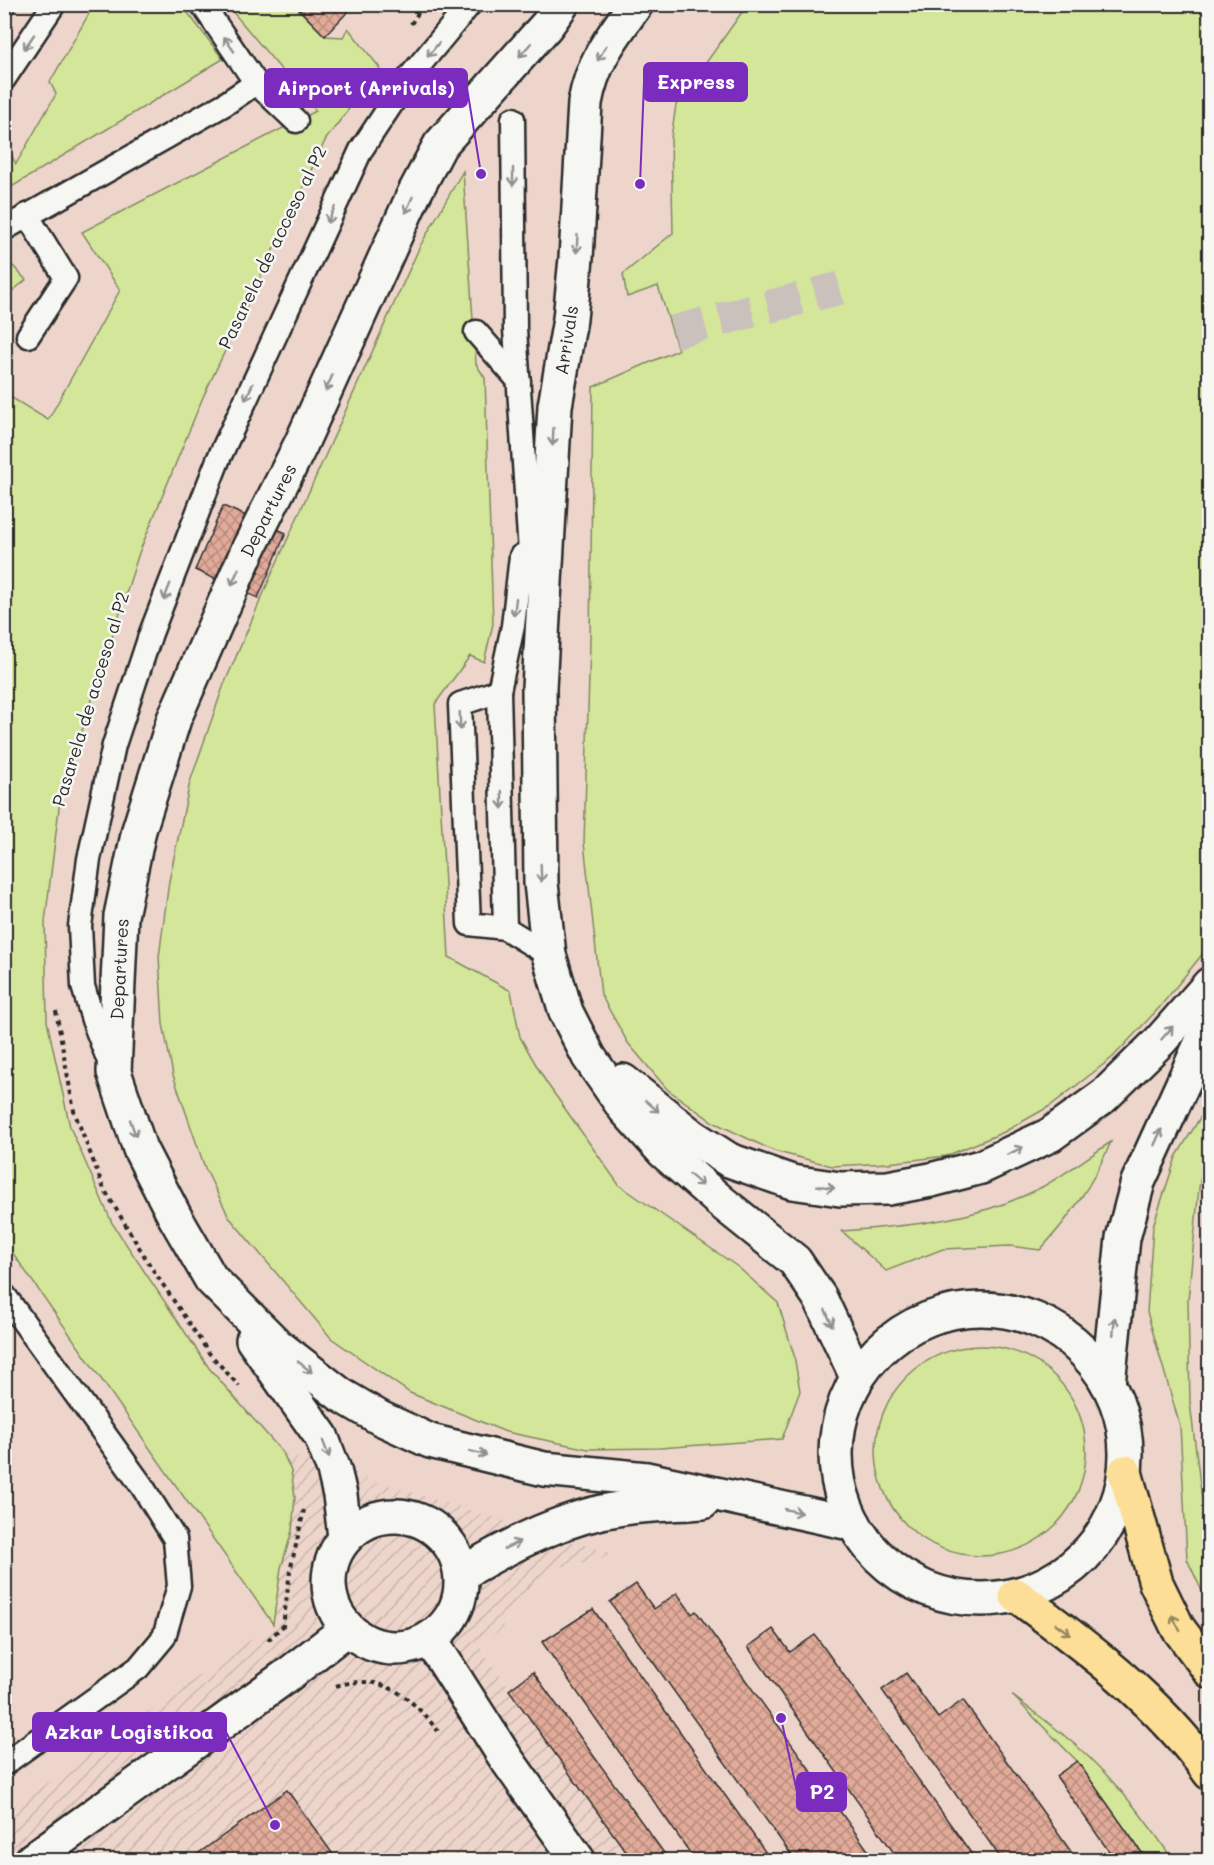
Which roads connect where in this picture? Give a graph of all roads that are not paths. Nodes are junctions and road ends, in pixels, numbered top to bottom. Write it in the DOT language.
graph roads {
  1 [pos="54,4"];
  2 [pos="202,4"];
  3 [pos="470,4"];
  4 [pos="562,4"];
  5 [pos="636,4"];
  6 [pos="4,79"];
  7 [pos="256,83"];
  8 [pos="513,119"];
  9 [pos="296,121"];
  10 [pos="27,215"];
  11 [pos="4,229"];
  12 [pos="476,332"];
  13 [pos="28,336"];
  14 [pos="519,381"];
  15 [pos="527,507"];
  16 [pos="539,688"];
  17 [pos="499,691"];
  18 [pos="505,928"];
  19 [pos="549,955"];
  20 [pos="1209,984"];
  21 [pos="1209,1024"];
  22 [pos="589,1057"];
  23 [pos="114,1072"];
  24 [pos="211,1279"];
  25 [pos="4,1295"];
  26 [pos="857,1377"];
  27 [pos="1108,1384"];
  28 [pos="1125,1472"];
  29 [pos="743,1499"];
  30 [pos="854,1524"];
  31 [pos="345,1537"];
  32 [pos="461,1574"];
  33 [pos="1016,1595"];
  34 [pos="347,1629"];
  35 [pos="430,1639"];
  36 [pos="1209,1671"];
  37 [pos="4,1764"];
  38 [pos="1209,1773"];
  39 [pos="32,1860"];
  40 [pos="578,1860"];
  1 -- 6 [label="lane, one-way"];
  7 -- 2 [label="lane, one-way"];
  3 -- 23 [label="lane, one-way"];
  4 -- 23 [label="street, Departures, one-way"];
  5 -- 16 [label="street, Arrivals, one-way"];
  7 -- 9 [label="lane"];
  7 -- 10 [label="lane"];
  8 -- 14 [label="lane, one-way"];
  10 -- 11 [label="lane"];
  10 -- 13 [label="lane"];
  12 -- 14 [label="lane"];
  14 -- 15 [label="lane"];
  15 -- 16 [label="lane"];
  15 -- 17 [label="lane, one-way"];
  16 -- 19 [label="street, Arrivals, one-way"];
  17 -- 18 [label="lane, one-way"];
  17 -- 18 [label="lane, one-way"];
  18 -- 19 [label="lane"];
  19 -- 22 [label="street, Arrivals"];
  22 -- 20 [label="street, one-way"];
  27 -- 21 [label="street, one-way"];
  22 -- 26 [label="street, Arrivals, one-way"];
  23 -- 24 [label="street, one-way"];
  24 -- 29 [label="street, one-way"];
  24 -- 31 [label="street, one-way"];
  25 -- 37 [label="lane"];
  26 -- 27 [label="street"];
  26 -- 30 [label="street"];
  27 -- 28 [label="street"];
  28 -- 33 [label="street"];
  36 -- 28 [label="highway, one-way"];
  29 -- 30 [label="street, one-way"];
  32 -- 29 [label="street, one-way"];
  30 -- 33 [label="street"];
  31 -- 32 [label="street"];
  31 -- 34 [label="street"];
  32 -- 35 [label="street"];
  33 -- 38 [label="highway, one-way"];
  34 -- 35 [label="street"];
  34 -- 39 [label="street"];
  35 -- 40 [label="street"];
}
